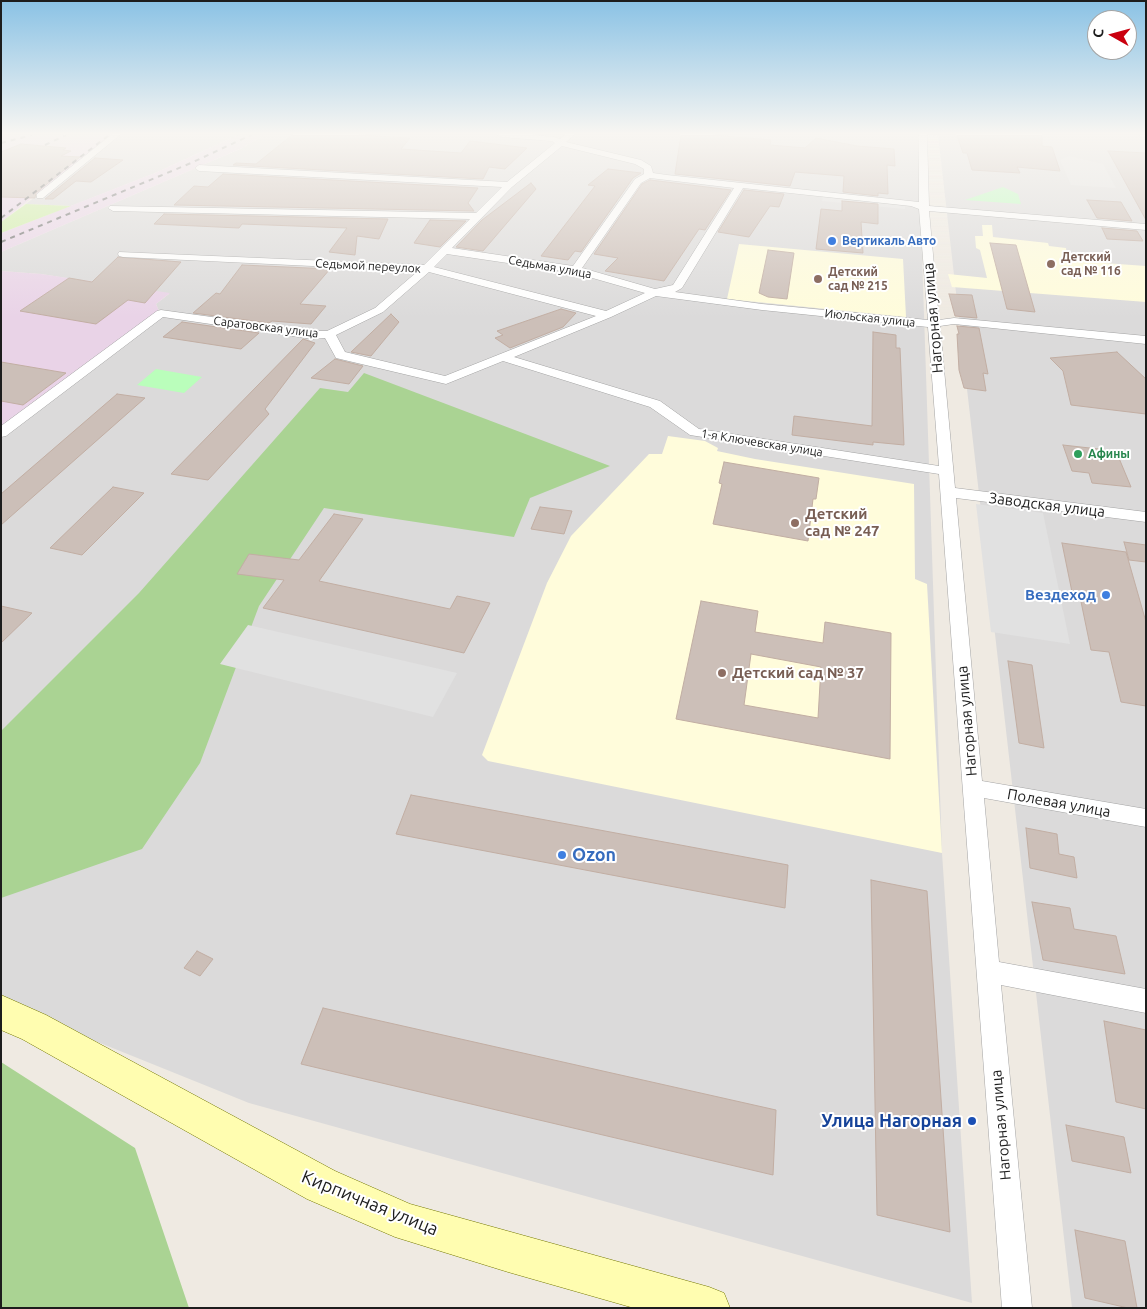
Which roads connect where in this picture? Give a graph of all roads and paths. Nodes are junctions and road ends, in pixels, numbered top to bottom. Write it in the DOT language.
graph roads {
  1 [pos="498,196"];
  2 [pos="628,196"];
  3 [pos="734,196"];
  4 [pos="843,196"];
  5 [pos="924,196"];
  6 [pos="113,208"];
  7 [pos="924,208"];
  8 [pos="477,216"];
  9 [pos="1146,227"];
  10 [pos="444,250"];
  11 [pos="123,254"];
  12 [pos="427,268"];
  13 [pos="576,270"];
  14 [pos="655,292"];
  15 [pos="607,315"];
  16 [pos="933,324"];
  17 [pos="329,334"];
  18 [pos="1146,340"];
  19 [pos="502,357"];
  20 [pos="1,433"];
  21 [pos="946,471"];
  22 [pos="948,492"];
  23 [pos="1146,517"];
  24 [pos="973,788"];
  25 [pos="1146,818"];
  26 [pos="988,971"];
  27 [pos="1146,1002"];
  28 [pos="1,1012"];
  29 [pos="710,1308"];
  30 [pos="1016,1308"];
  1 -- 8 [label="street, Саратовская улица"];
  2 -- 13 [label="street"];
  3 -- 14 [label="street"];
  4 -- 7 [label="street"];
  5 -- 7 [label="street, Нагорная улица"];
  6 -- 8 [label="street"];
  7 -- 9 [label="street"];
  7 -- 16 [label="street, Нагорная улица"];
  8 -- 10 [label="street, Саратовская улица"];
  10 -- 12 [label="street, Саратовская улица"];
  10 -- 13 [label="street, Седьмая улица"];
  11 -- 12 [label="street, Седьмой переулок"];
  12 -- 15 [label="street, Седьмой переулок"];
  12 -- 17 [label="street, Саратовская улица"];
  13 -- 14 [label="street, Седьмая улица"];
  14 -- 15 [label="street"];
  14 -- 16 [label="street, Июльская улица"];
  15 -- 19 [label="street"];
  16 -- 18 [label="street, Июльская улица"];
  16 -- 21 [label="street, Нагорная улица"];
  17 -- 19 [label="street"];
  17 -- 20 [label="street, Саратовская улица"];
  19 -- 21 [label="street, 1-я Ключевская улица"];
  21 -- 22 [label="street, Нагорная улица"];
  22 -- 23 [label="street, Заводская улица"];
  22 -- 24 [label="street, Нагорная улица"];
  24 -- 25 [label="street, Полевая улица"];
  24 -- 26 [label="street, Нагорная улица"];
  26 -- 27 [label="street"];
  26 -- 30 [label="street, Нагорная улица"];
  28 -- 29 [label="street, Кирпичная улица"];
}
